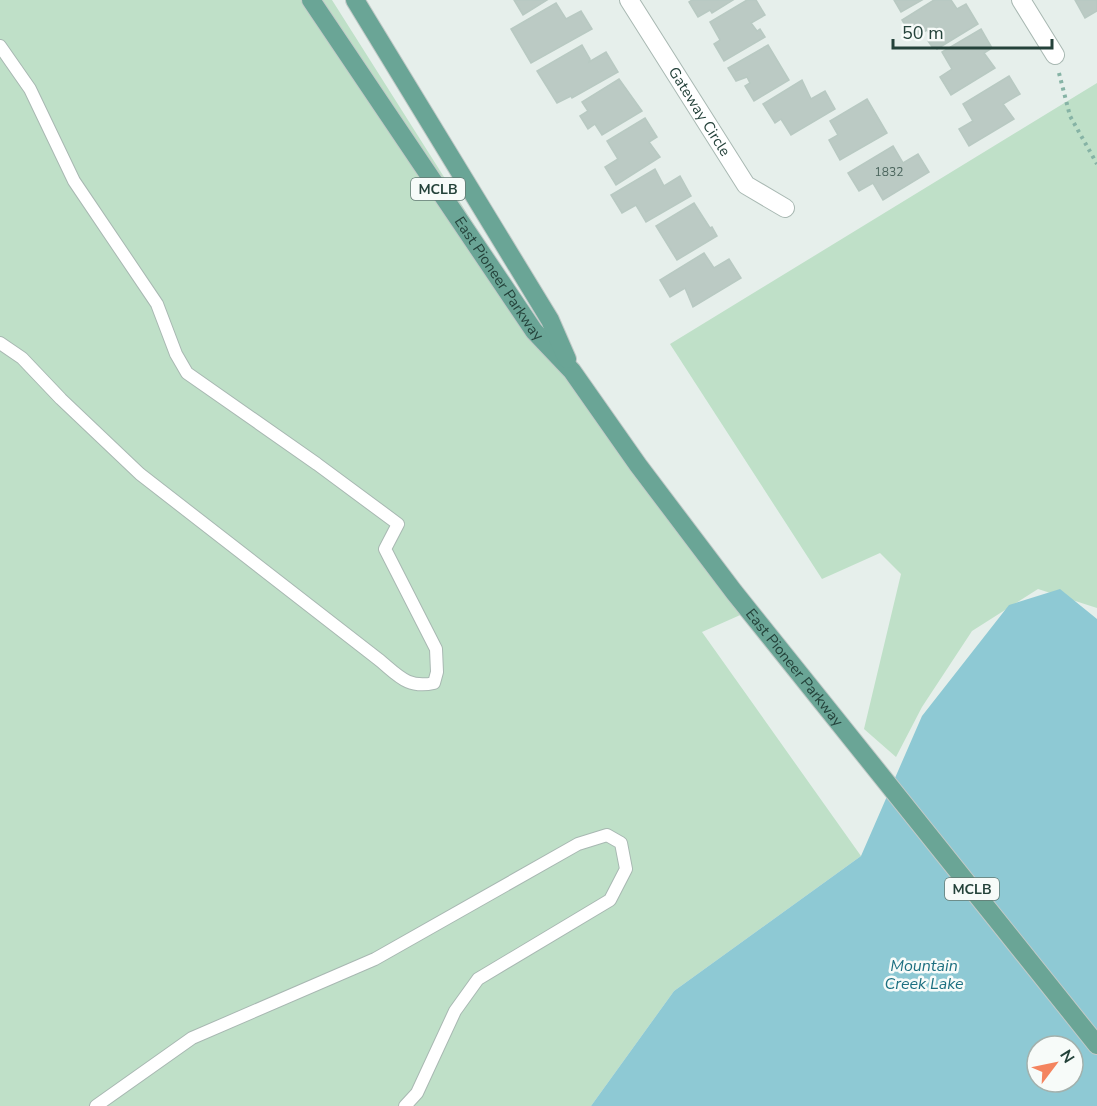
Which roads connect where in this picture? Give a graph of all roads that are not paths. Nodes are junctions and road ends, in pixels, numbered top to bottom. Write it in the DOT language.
graph roads {
  1 [pos="311,0"];
  2 [pos="355,0"];
  3 [pos="629,0"];
  4 [pos="1021,0"];
  5 [pos="0,46"];
  6 [pos="1055,55"];
  7 [pos="785,208"];
  8 [pos="0,343"];
  9 [pos="572,371"];
  10 [pos="1097,1045"];
  11 [pos="96,1106"];
  12 [pos="405,1106"];
  1 -- 9 [label="main road, East Pioneer Parkway / MCLB"];
  2 -- 9 [label="main road, East Pioneer Parkway / MCLB"];
  3 -- 7 [label="street, Gateway Circle"];
  4 -- 6 [label="street"];
  5 -- 8 [label="lane"];
  9 -- 10 [label="main road, East Pioneer Parkway / MCLB"];
  11 -- 12 [label="lane"];
}
